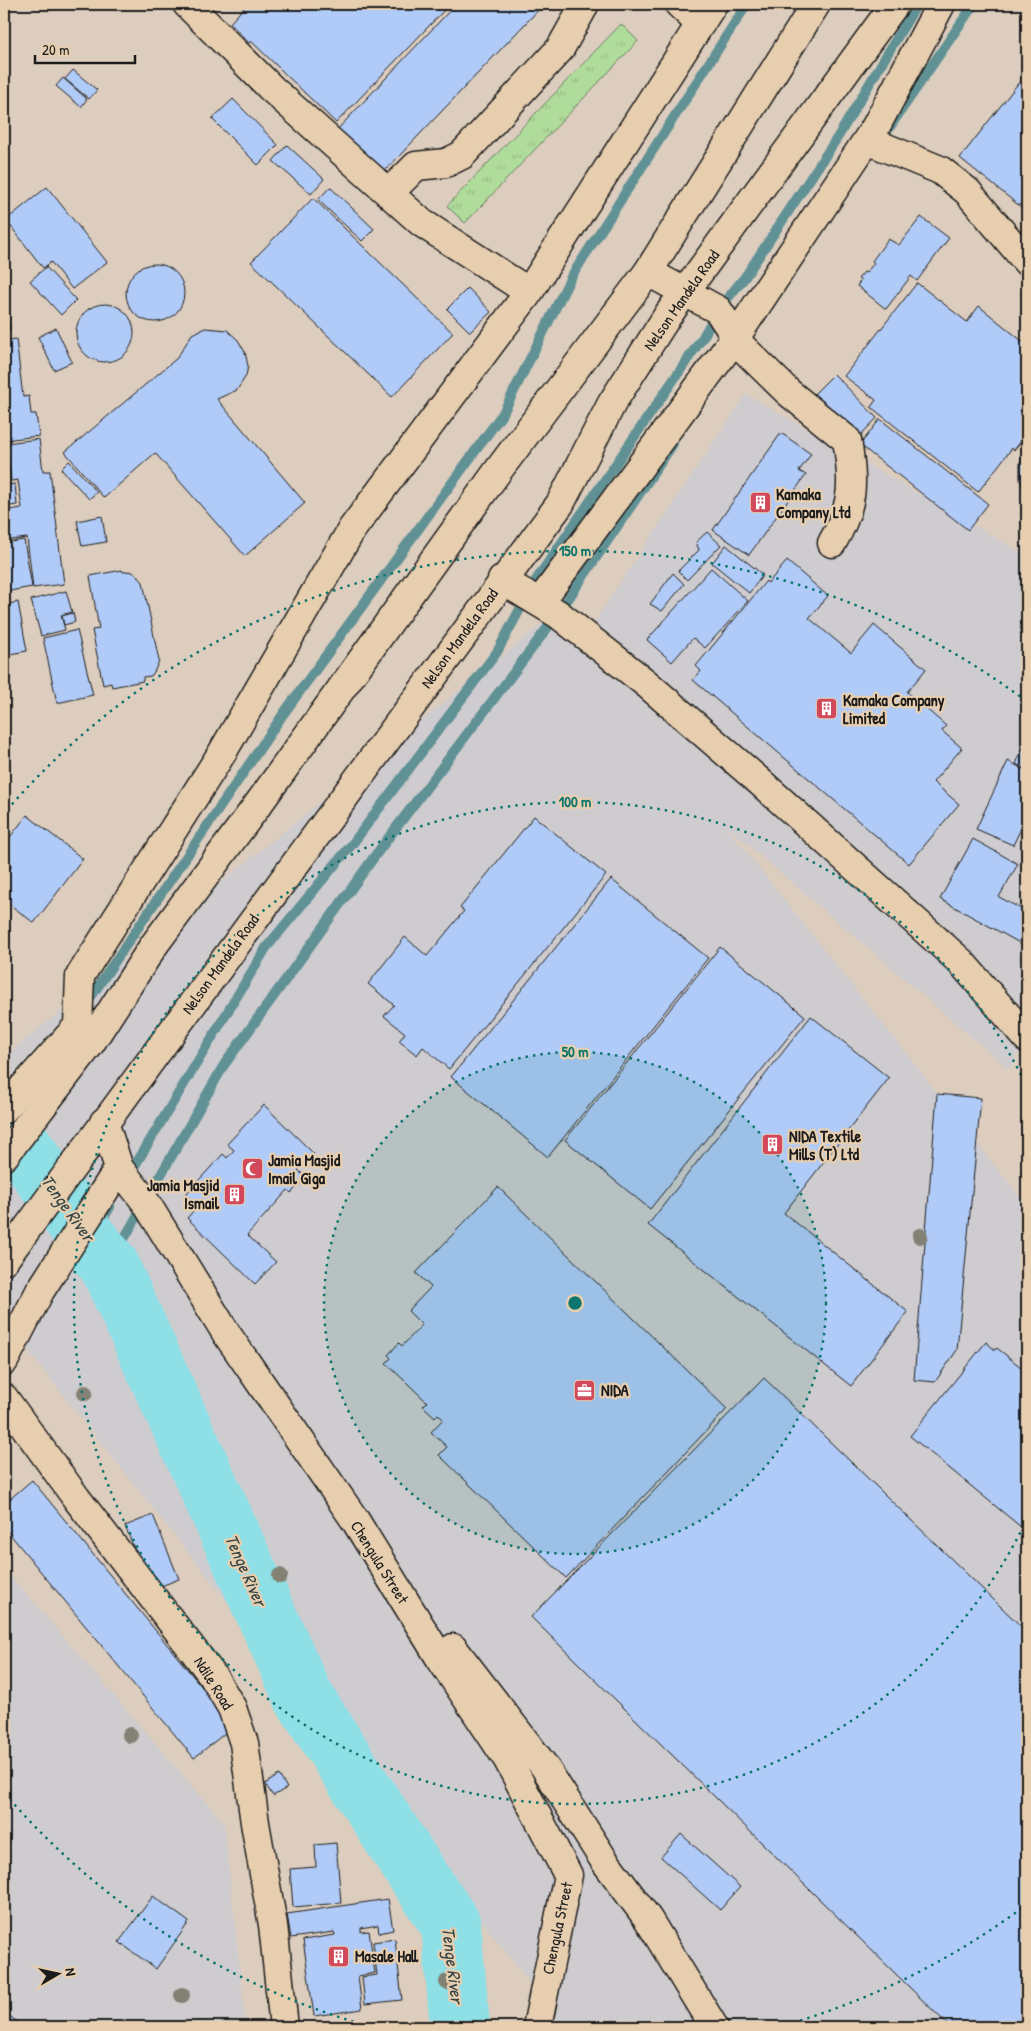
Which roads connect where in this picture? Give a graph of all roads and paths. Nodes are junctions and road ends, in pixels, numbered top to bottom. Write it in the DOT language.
graph roads {
  1 [pos="187,4"];
  2 [pos="584,4"];
  3 [pos="679,4"];
  4 [pos="816,4"];
  5 [pos="895,4"];
  6 [pos="941,4"];
  7 [pos="706,13"];
  8 [pos="875,128"];
  9 [pos="389,193"];
  10 [pos="1027,262"];
  11 [pos="648,272"];
  12 [pos="529,292"];
  13 [pos="685,292"];
  14 [pos="735,338"];
  15 [pos="832,543"];
  16 [pos="502,580"];
  17 [pos="540,602"];
  18 [pos="84,1035"];
  19 [pos="1027,1038"];
  20 [pos="4,1109"];
  21 [pos="104,1122"];
  22 [pos="4,1156"];
  23 [pos="119,1168"];
  24 [pos="5,1258"];
  25 [pos="4,1360"];
  26 [pos="4,1398"];
  27 [pos="354,1520"];
  28 [pos="284,2027"];
  29 [pos="537,2027"];
  30 [pos="714,2027"];
  1 -- 9 [label="street"];
  2 -- 9 [label="street"];
  3 -- 7 [label="street"];
  4 -- 11 [label="street"];
  5 -- 13 [label="street, Nelson Mandela Road"];
  6 -- 8 [label="street"];
  7 -- 12 [label="street"];
  8 -- 10 [label="street"];
  8 -- 14 [label="street"];
  9 -- 12 [label="street"];
  11 -- 13 [label="street"];
  11 -- 18 [label="street"];
  12 -- 18 [label="street"];
  13 -- 14 [label="street"];
  13 -- 16 [label="street, Nelson Mandela Road"];
  14 -- 15 [label="street"];
  14 -- 17 [label="street"];
  16 -- 17 [label="street"];
  16 -- 21 [label="street, Nelson Mandela Road"];
  17 -- 19 [label="street"];
  18 -- 20 [label="street"];
  18 -- 22 [label="street"];
  21 -- 23 [label="street, Chengula Street"];
  21 -- 24 [label="street, Nelson Mandela Road"];
  23 -- 25 [label="street"];
  23 -- 27 [label="street, Chengula Street"];
  26 -- 28 [label="street, Ndile Road"];
  27 -- 29 [label="street, Chengula Street"];
  27 -- 30 [label="street"];
}
